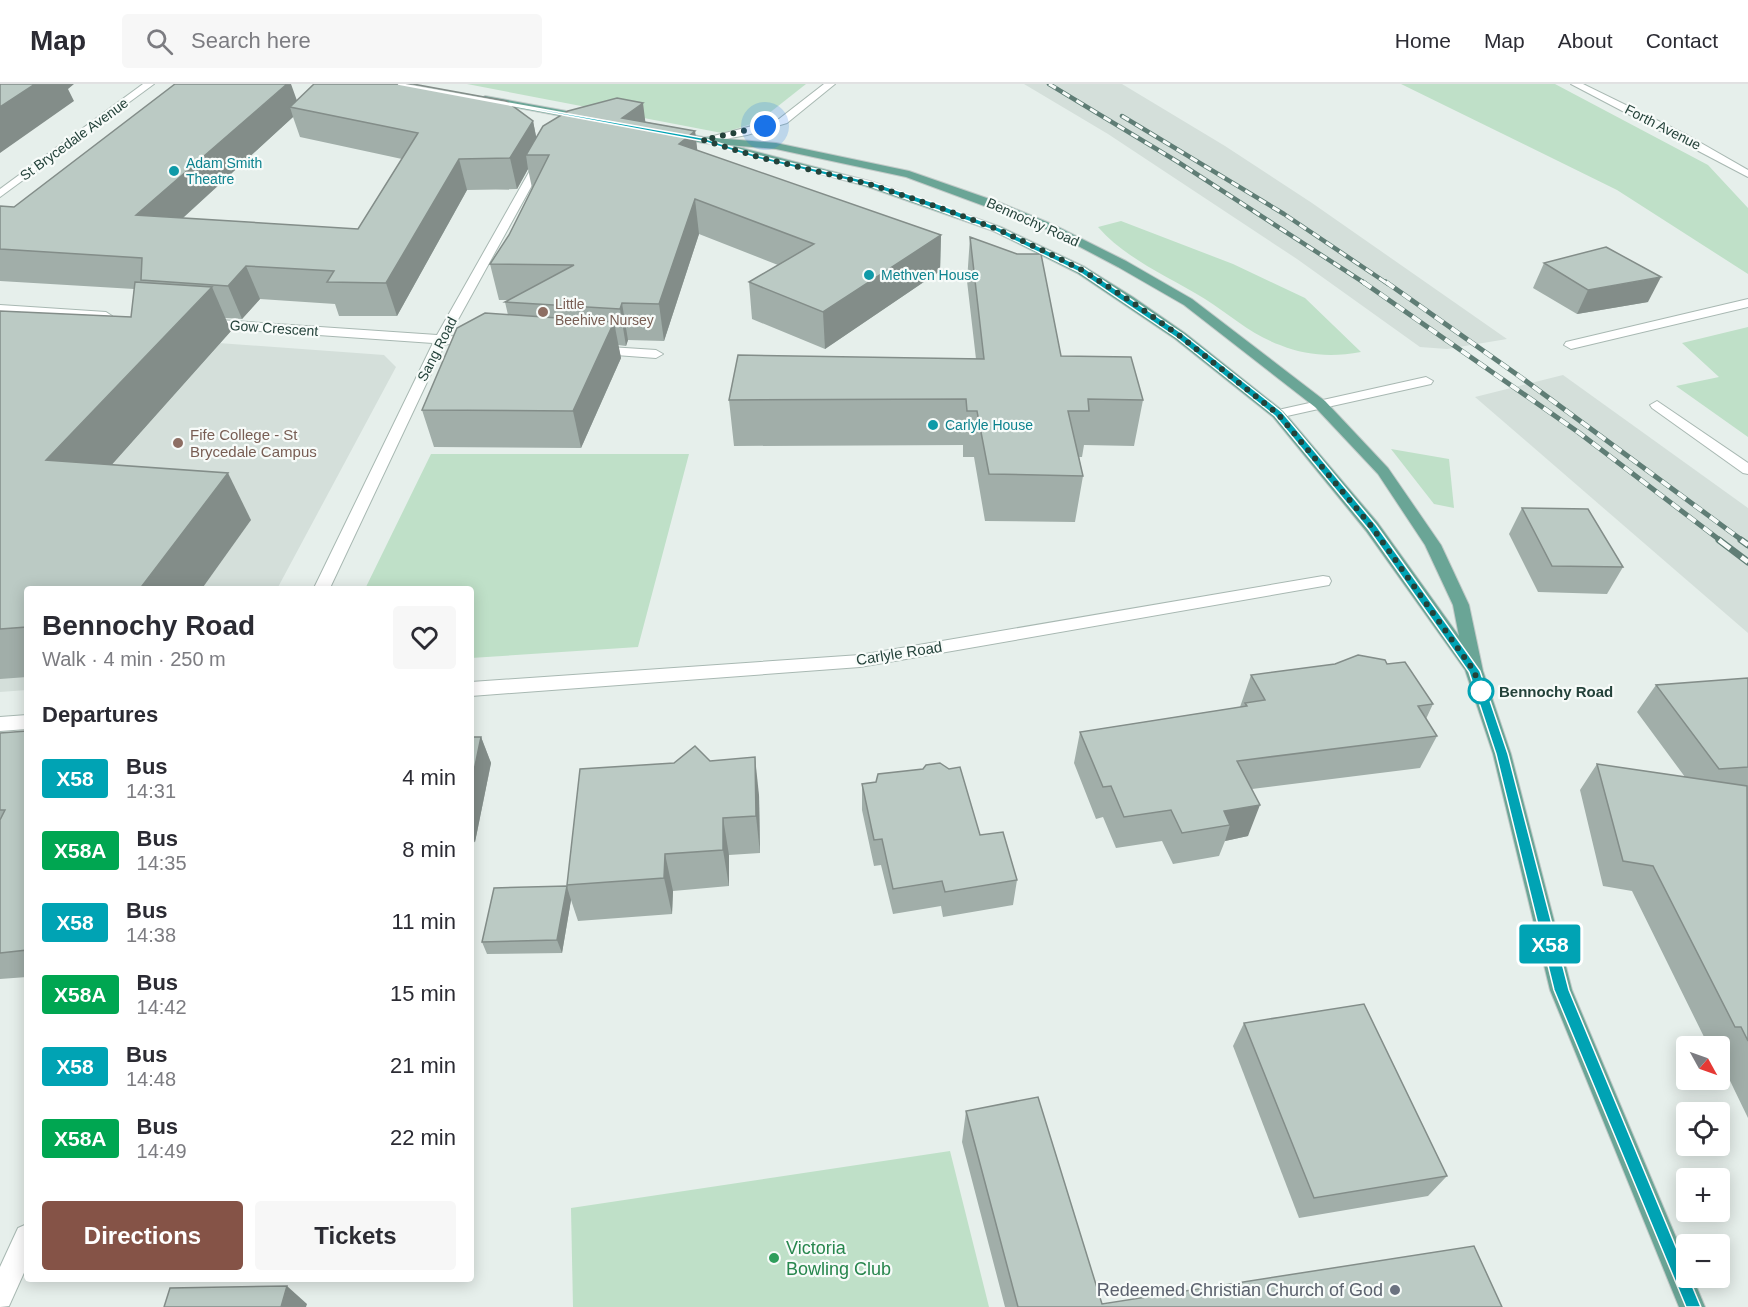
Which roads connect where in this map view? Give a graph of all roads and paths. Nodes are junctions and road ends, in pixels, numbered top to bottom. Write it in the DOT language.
graph roads {
  1 [pos="149,84"];
  2 [pos="831,84"];
  3 [pos="1576,84"];
  4 [pos="474,97"];
  5 [pos="600,121"];
  6 [pos="783,121"];
  7 [pos="669,133"];
  8 [pos="703,140"];
  9 [pos="549,144"];
  10 [pos="776,146"];
  11 [pos="1748,174"];
  12 [pos="0,194"];
  13 [pos="1748,303"];
  14 [pos="0,309"];
  15 [pos="119,317"];
  16 [pos="190,322"];
  17 [pos="441,339"];
  18 [pos="486,342"];
  19 [pos="1570,345"];
  20 [pos="577,349"];
  21 [pos="656,354"];
  22 [pos="1426,381"];
  23 [pos="1320,404"];
  24 [pos="1657,405"];
  25 [pos="1278,414"];
  26 [pos="1748,470"];
  27 [pos="1323,581"];
  28 [pos="323,586"];
  29 [pos="1474,671"];
  30 [pos="474,689"];
  31 [pos="24,722"];
  32 [pos="0,724"];
  33 [pos="24,1244"];
  34 [pos="0,1297"];
  35 [pos="1692,1307"];
  1 -- 12 [label="street, St Brycedale Avenue"];
  2 -- 6 [label="street"];
  3 -- 11 [label="street, Forth Avenue"];
  4 -- 5 [label="main road"];
  6 -- 8 [label="street"];
  6 -- 10 [label="street"];
  7 -- 8 [label="main road, Bennochy Road"];
  8 -- 10 [label="main road, Bennochy Road"];
  8 -- 25 [label="main road, Bennochy Road"];
  9 -- 17 [label="street, Sang Road"];
  10 -- 23 [label="main road, Bennochy Road"];
  13 -- 19 [label="street"];
  14 -- 15 [label="street"];
  16 -- 17 [label="street, Gow Crescent"];
  17 -- 18 [label="street, Gow Crescent"];
  17 -- 28 [label="street, Sang Road"];
  20 -- 21 [label="street"];
  22 -- 23 [label="street"];
  23 -- 25 [label="street"];
  23 -- 29 [label="main road, Bennochy Road"];
  24 -- 26 [label="street"];
  25 -- 29 [label="main road, Bennochy Road"];
  27 -- 30 [label="street, Carlyle Road"];
  29 -- 35 [label="main road"];
  31 -- 32 [label="street"];
  33 -- 34 [label="street"];
}
